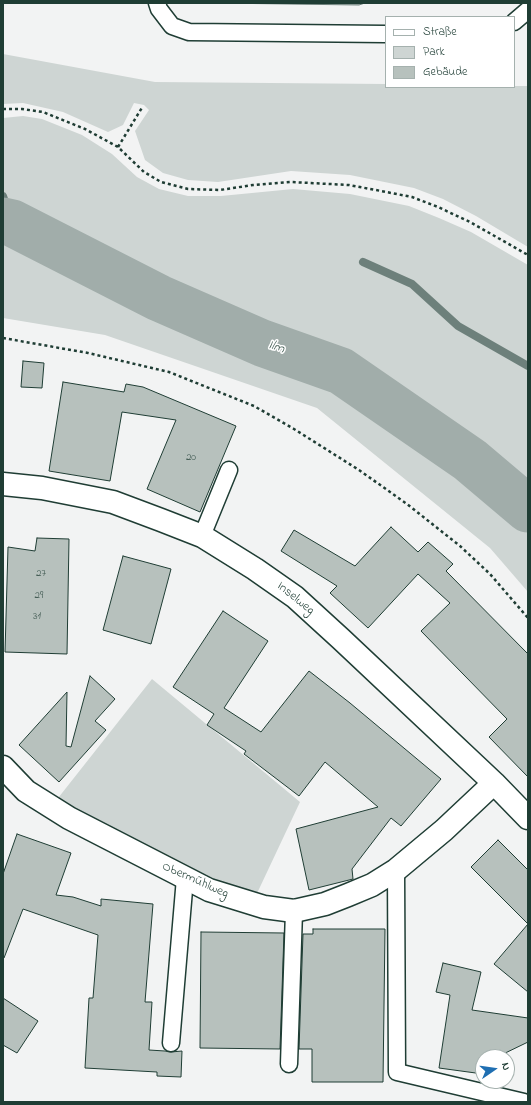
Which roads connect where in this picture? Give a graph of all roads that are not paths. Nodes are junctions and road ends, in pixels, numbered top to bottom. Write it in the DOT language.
graph roads {
  1 [pos="157,3"];
  2 [pos="528,10"];
  3 [pos="515,21"];
  4 [pos="385,34"];
  5 [pos="229,470"];
  6 [pos="3,484"];
  7 [pos="202,536"];
  8 [pos="3,767"];
  9 [pos="494,784"];
  10 [pos="528,818"];
  11 [pos="396,870"];
  12 [pos="185,878"];
  13 [pos="294,911"];
  14 [pos="171,1043"];
  15 [pos="289,1064"];
  16 [pos="524,1102"];
  1 -- 4 [label="lane"];
  2 -- 3 [label="lane"];
  5 -- 7 [label="lane"];
  6 -- 7 [label="street, Inselweg"];
  7 -- 9 [label="street, Inselweg"];
  8 -- 12 [label="street, Obermühlweg"];
  9 -- 10 [label="street, Inselweg"];
  9 -- 11 [label="street, Obermühlweg"];
  11 -- 13 [label="street, Obermühlweg"];
  11 -- 16 [label="lane"];
  12 -- 13 [label="street, Obermühlweg"];
  12 -- 14 [label="lane"];
  13 -- 15 [label="lane"];
}
